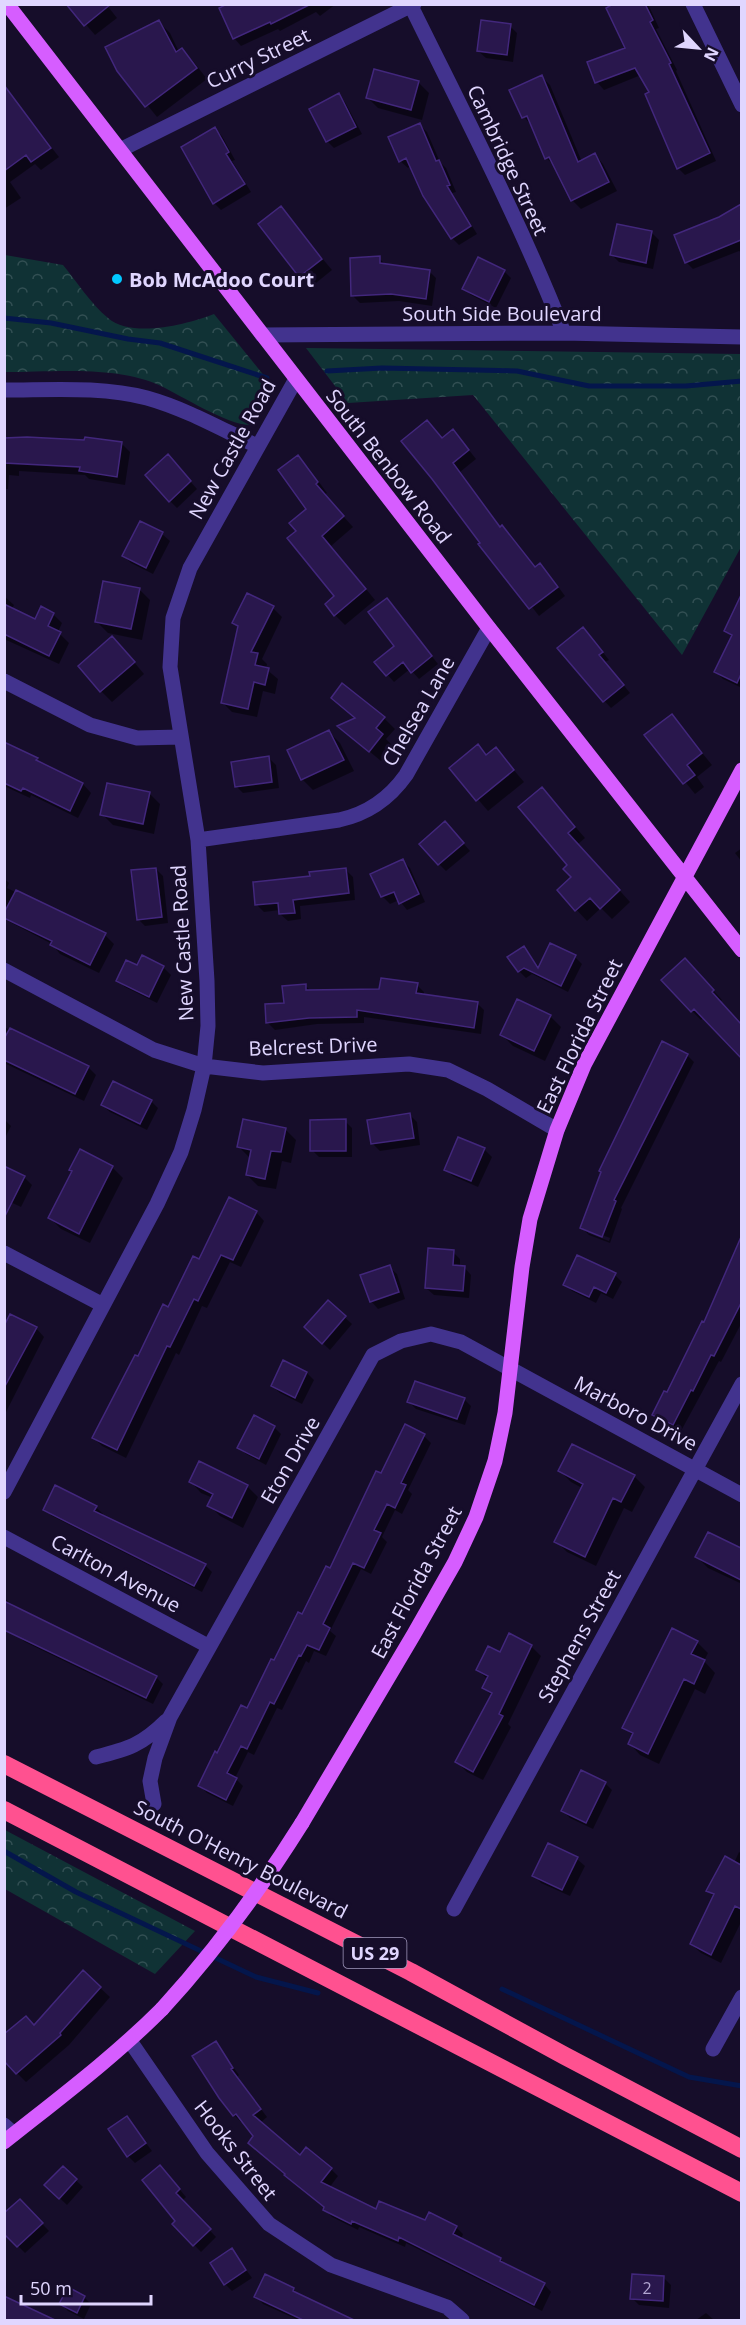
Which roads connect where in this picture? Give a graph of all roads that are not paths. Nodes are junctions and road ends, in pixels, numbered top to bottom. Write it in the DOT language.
graph roads {
  1 [pos="7,4"];
  2 [pos="693,4"];
  3 [pos="412,5"];
  4 [pos="741,105"];
  5 [pos="120,150"];
  6 [pos="564,333"];
  7 [pos="262,335"];
  8 [pos="741,337"];
  9 [pos="296,379"];
  10 [pos="4,390"];
  11 [pos="257,446"];
  12 [pos="489,628"];
  13 [pos="4,681"];
  14 [pos="180,737"];
  15 [pos="741,770"];
  16 [pos="198,840"];
  17 [pos="685,877"];
  18 [pos="741,950"];
  19 [pos="4,970"];
  20 [pos="204,1066"];
  21 [pos="557,1130"];
  22 [pos="4,1252"];
  23 [pos="103,1305"];
  24 [pos="511,1370"];
  25 [pos="741,1384"];
  26 [pos="695,1468"];
  27 [pos="4,1492"];
  28 [pos="741,1495"];
  29 [pos="4,1537"];
  30 [pos="208,1646"];
  31 [pos="170,1717"];
  32 [pos="96,1757"];
  33 [pos="4,1764"];
  34 [pos="153,1804"];
  35 [pos="4,1810"];
  36 [pos="454,1909"];
  37 [pos="741,1997"];
  38 [pos="130,2041"];
  39 [pos="713,2049"];
  40 [pos="8,2134"];
  41 [pos="741,2149"];
  42 [pos="741,2193"];
  43 [pos="462,2320"];
  1 -- 5 [label="main road, South Benbow Road"];
  2 -- 4 [label="street"];
  3 -- 5 [label="street, Curry Street"];
  3 -- 6 [label="street, Cambridge Street"];
  5 -- 7 [label="main road, South Benbow Road"];
  6 -- 7 [label="street, South Side Boulevard"];
  6 -- 8 [label="street, South Side Boulevard"];
  7 -- 9 [label="main road, South Benbow Road"];
  9 -- 11 [label="street, New Castle Road"];
  9 -- 12 [label="main road, South Benbow Road"];
  10 -- 11 [label="street"];
  11 -- 14 [label="street, New Castle Road"];
  12 -- 16 [label="street, Chelsea Lane"];
  12 -- 17 [label="main road, South Benbow Road"];
  13 -- 14 [label="street"];
  14 -- 16 [label="street, New Castle Road"];
  15 -- 17 [label="main road, East Florida Street"];
  16 -- 20 [label="street, New Castle Road"];
  17 -- 18 [label="main road, South Benbow Road"];
  17 -- 21 [label="main road, East Florida Street"];
  19 -- 20 [label="street, Belcrest Drive"];
  20 -- 21 [label="street, Belcrest Drive"];
  20 -- 23 [label="street, New Castle Road"];
  21 -- 24 [label="main road, East Florida Street"];
  22 -- 23 [label="street"];
  23 -- 27 [label="street, New Castle Road"];
  24 -- 26 [label="street, Marboro Drive"];
  24 -- 30 [label="street, Eton Drive"];
  24 -- 38 [label="main road, East Florida Street, bridge"];
  25 -- 26 [label="street, Stephens Street"];
  26 -- 28 [label="street, Marboro Drive"];
  26 -- 36 [label="street, Stephens Street"];
  29 -- 30 [label="street, Carlton Avenue"];
  30 -- 31 [label="street, Eton Drive"];
  31 -- 32 [label="street, Eton Drive"];
  31 -- 34 [label="street, Eton Drive"];
  33 -- 41 [label="highway, South O'Henry Boulevard / US 29"];
  35 -- 42 [label="highway, US 29"];
  37 -- 39 [label="street"];
  38 -- 40 [label="main road, East Florida Street"];
  38 -- 43 [label="street, Hooks Street"];
}
